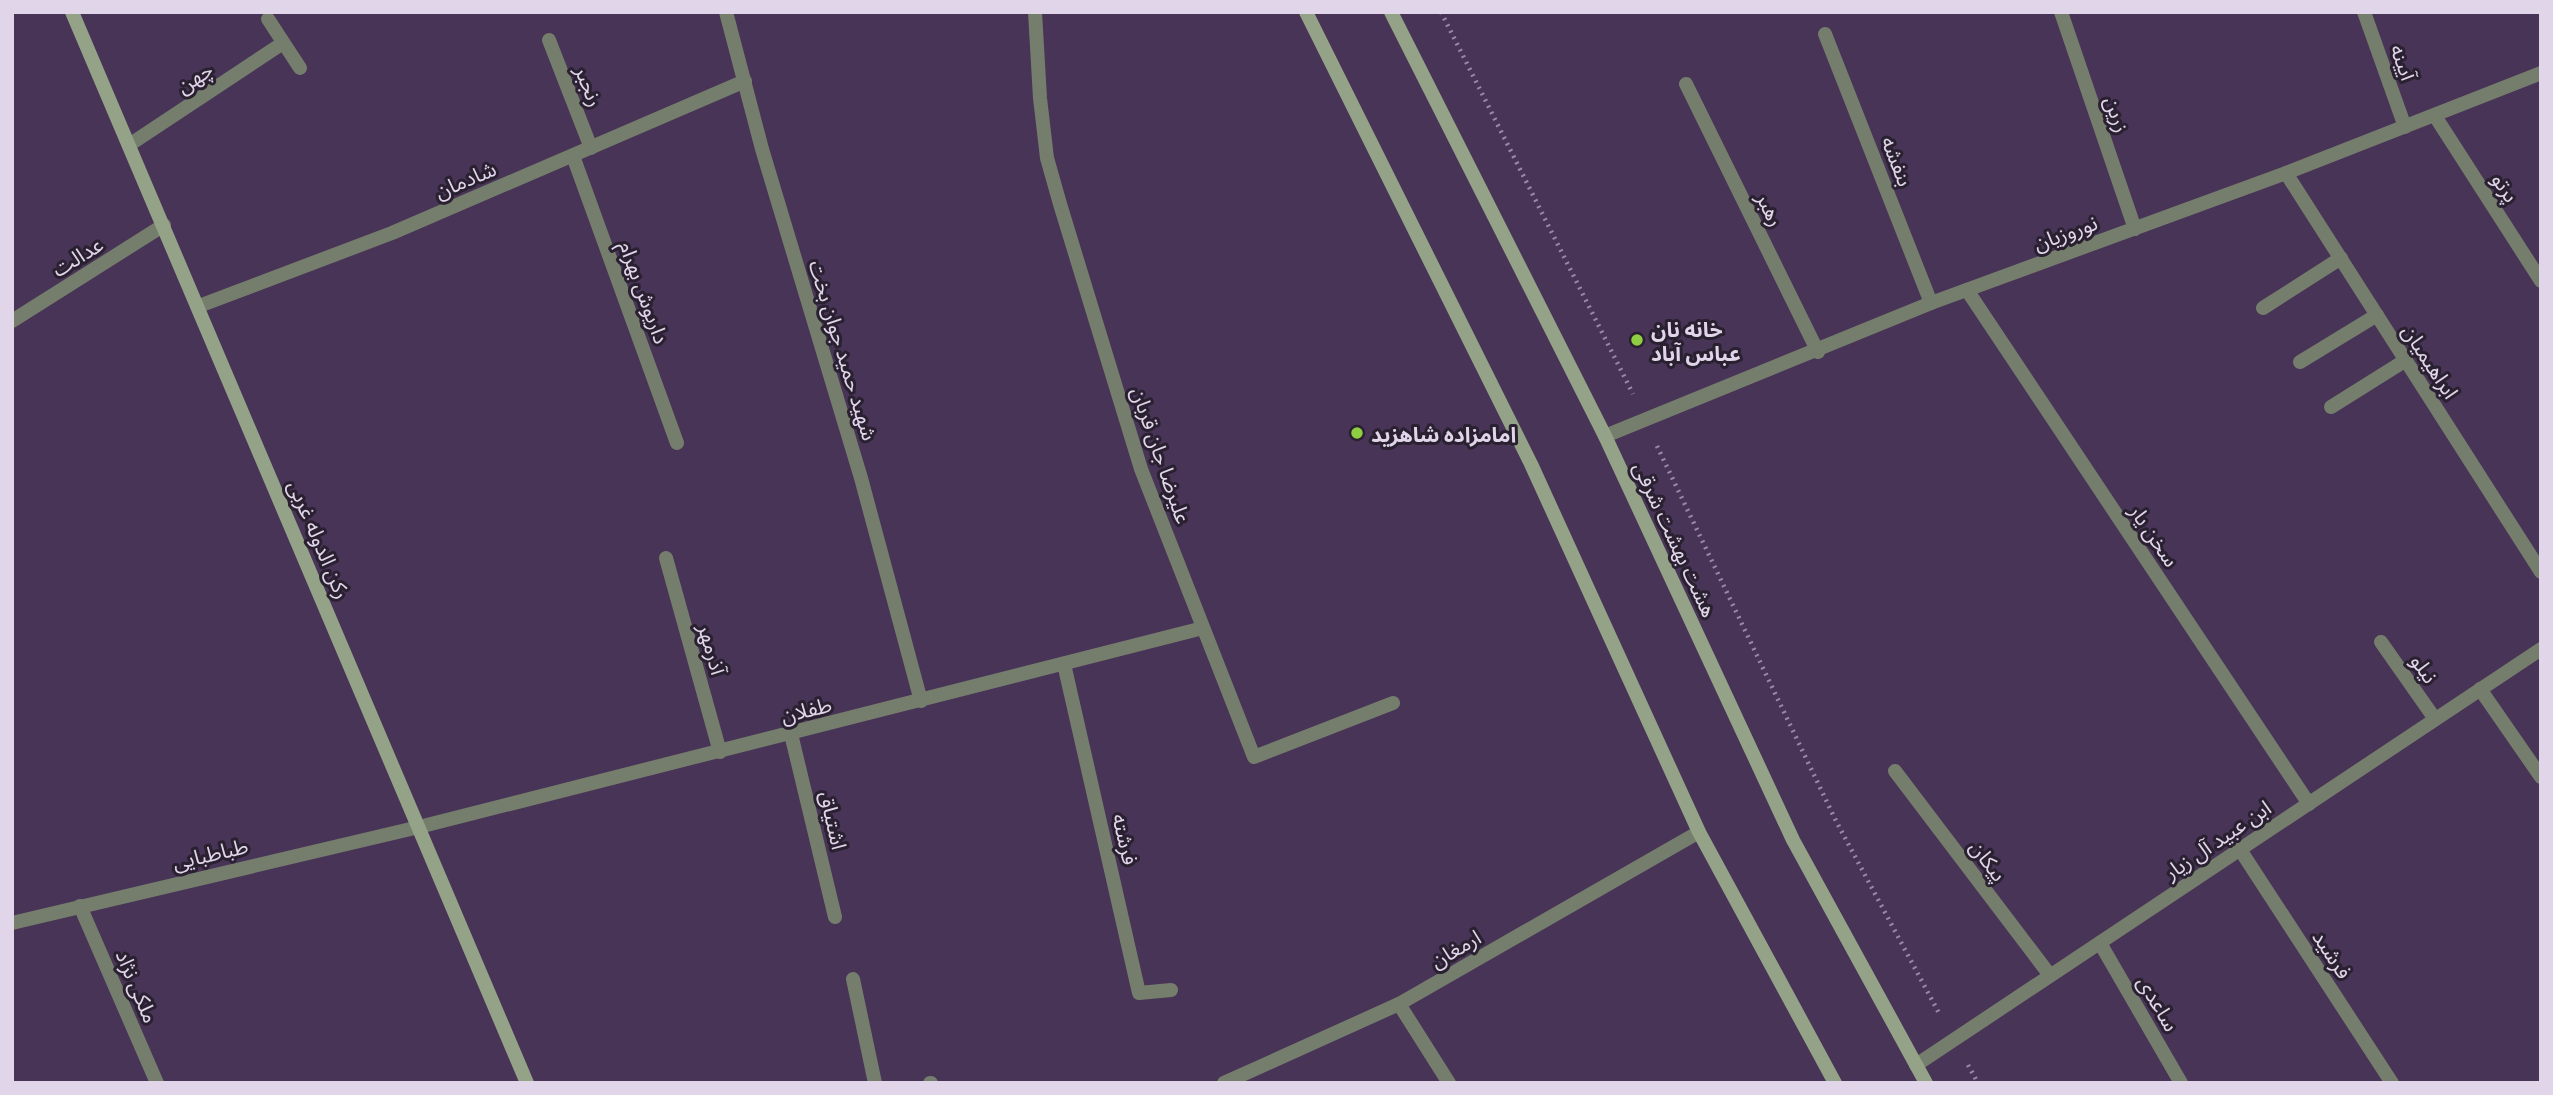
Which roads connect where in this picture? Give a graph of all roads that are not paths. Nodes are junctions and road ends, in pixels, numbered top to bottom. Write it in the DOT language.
graph roads {
  1 [pos="72,12"];
  2 [pos="726,12"];
  3 [pos="1035,12"];
  4 [pos="1306,12"];
  5 [pos="1391,12"];
  6 [pos="2061,12"];
  7 [pos="2364,12"];
  8 [pos="268,19"];
  9 [pos="1825,34"];
  10 [pos="549,40"];
  11 [pos="283,43"];
  12 [pos="300,68"];
  13 [pos="2541,74"];
  14 [pos="745,81"];
  15 [pos="1686,84"];
  16 [pos="2435,116"];
  17 [pos="2405,127"];
  18 [pos="129,145"];
  19 [pos="591,148"];
  20 [pos="572,156"];
  21 [pos="2286,173"];
  22 [pos="164,225"];
  23 [pos="2135,229"];
  24 [pos="2341,258"];
  25 [pos="2541,281"];
  26 [pos="1966,290"];
  27 [pos="1931,303"];
  28 [pos="199,306"];
  29 [pos="2263,308"];
  30 [pos="2377,315"];
  31 [pos="12,321"];
  32 [pos="1818,352"];
  33 [pos="2406,360"];
  34 [pos="2300,362"];
  35 [pos="2331,407"];
  36 [pos="1605,436"];
  37 [pos="677,443"];
  38 [pos="666,558"];
  39 [pos="2541,572"];
  40 [pos="1203,628"];
  41 [pos="2381,642"];
  42 [pos="2541,649"];
  43 [pos="1064,664"];
  44 [pos="2480,689"];
  45 [pos="921,701"];
  46 [pos="1393,703"];
  47 [pos="2435,719"];
  48 [pos="792,734"];
  49 [pos="719,752"];
  50 [pos="1895,771"];
  51 [pos="2541,777"];
  52 [pos="2309,804"];
  53 [pos="419,827"];
  54 [pos="1699,832"];
  55 [pos="2239,848"];
  56 [pos="80,906"];
  57 [pos="835,917"];
  58 [pos="12,923"];
  59 [pos="2100,943"];
  60 [pos="2049,974"];
  61 [pos="853,979"];
  62 [pos="1171,990"];
  63 [pos="1399,1004"];
  64 [pos="1916,1065"];
  65 [pos="157,1083"];
  66 [pos="527,1083"];
  67 [pos="875,1083"];
  68 [pos="1224,1083"];
  69 [pos="1449,1083"];
  70 [pos="1836,1083"];
  71 [pos="1926,1083"];
  72 [pos="2181,1083"];
  73 [pos="2392,1083"];
  1 -- 18 [label="main road, رکن الدوله غربی"];
  2 -- 14 [label="street, شهید حمید جوان بخت"];
  3 -- 40 [label="street, علیرضا جان قربان"];
  4 -- 54 [label="main road"];
  5 -- 36 [label="main road, هشت بهشت شرقی"];
  6 -- 23 [label="street, زرین"];
  7 -- 17 [label="street, آیینه"];
  8 -- 11 [label="street"];
  9 -- 27 [label="street, بنفشه"];
  10 -- 19 [label="street, رنجبر"];
  11 -- 12 [label="street"];
  11 -- 18 [label="street, چهن"];
  13 -- 16 [label="street, نوروزیان"];
  14 -- 19 [label="street, شادمان"];
  14 -- 45 [label="street, شهید حمید جوان بخت"];
  15 -- 32 [label="street, رهبر"];
  16 -- 17 [label="street, نوروزیان"];
  16 -- 25 [label="street, پرتو"];
  17 -- 21 [label="street, نوروزیان"];
  18 -- 22 [label="main road, رکن الدوله غربی"];
  19 -- 20 [label="street, شادمان"];
  20 -- 28 [label="street, شادمان"];
  20 -- 37 [label="street, داریوش بهرام"];
  21 -- 23 [label="street, نوروزیان"];
  21 -- 24 [label="street, ابراهیمیان"];
  22 -- 28 [label="main road, رکن الدوله غربی"];
  22 -- 31 [label="street, عدالت"];
  23 -- 26 [label="street, نوروزیان"];
  24 -- 29 [label="street"];
  24 -- 30 [label="street, ابراهیمیان"];
  26 -- 27 [label="street, نوروزیان"];
  26 -- 52 [label="street, سخن یار"];
  27 -- 32 [label="street, نوروزیان"];
  28 -- 53 [label="main road, رکن الدوله غربی"];
  30 -- 33 [label="street, ابراهیمیان"];
  30 -- 34 [label="street"];
  32 -- 36 [label="street, نوروزیان"];
  33 -- 35 [label="street"];
  33 -- 39 [label="street, ابراهیمیان"];
  36 -- 64 [label="main road, هشت بهشت شرقی"];
  38 -- 49 [label="street, آذرمهر"];
  40 -- 43 [label="street, طفلان"];
  40 -- 46 [label="street, علیرضا جان قربان"];
  41 -- 47 [label="street, نیلو"];
  42 -- 44 [label="street, ابن عبید آل زیار"];
  43 -- 45 [label="street, طفلان"];
  43 -- 62 [label="street, فرشته"];
  44 -- 47 [label="street, ابن عبید آل زیار"];
  44 -- 51 [label="street"];
  45 -- 48 [label="street, طفلان"];
  47 -- 52 [label="street, ابن عبید آل زیار"];
  48 -- 49 [label="street, طفلان"];
  48 -- 57 [label="street, اشتیاق"];
  49 -- 53 [label="street, طفلان"];
  50 -- 60 [label="street, پیکان"];
  52 -- 55 [label="street, ابن عبید آل زیار"];
  53 -- 56 [label="street, طباطبایی"];
  53 -- 66 [label="main road, رکن الدوله غربی"];
  54 -- 63 [label="street, ارمغان"];
  54 -- 70 [label="main road"];
  55 -- 59 [label="street, ابن عبید آل زیار"];
  55 -- 73 [label="street, فرشید"];
  56 -- 58 [label="street, طباطبایی"];
  56 -- 65 [label="street, ملکی نژاد"];
  59 -- 60 [label="street, ابن عبید آل زیار"];
  59 -- 72 [label="street, ساعدی"];
  60 -- 64 [label="street, ابن عبید آل زیار"];
  61 -- 67 [label="street"];
  63 -- 68 [label="street, ارمغان"];
  63 -- 69 [label="street"];
  64 -- 71 [label="main road, هشت بهشت شرقی"];
}
